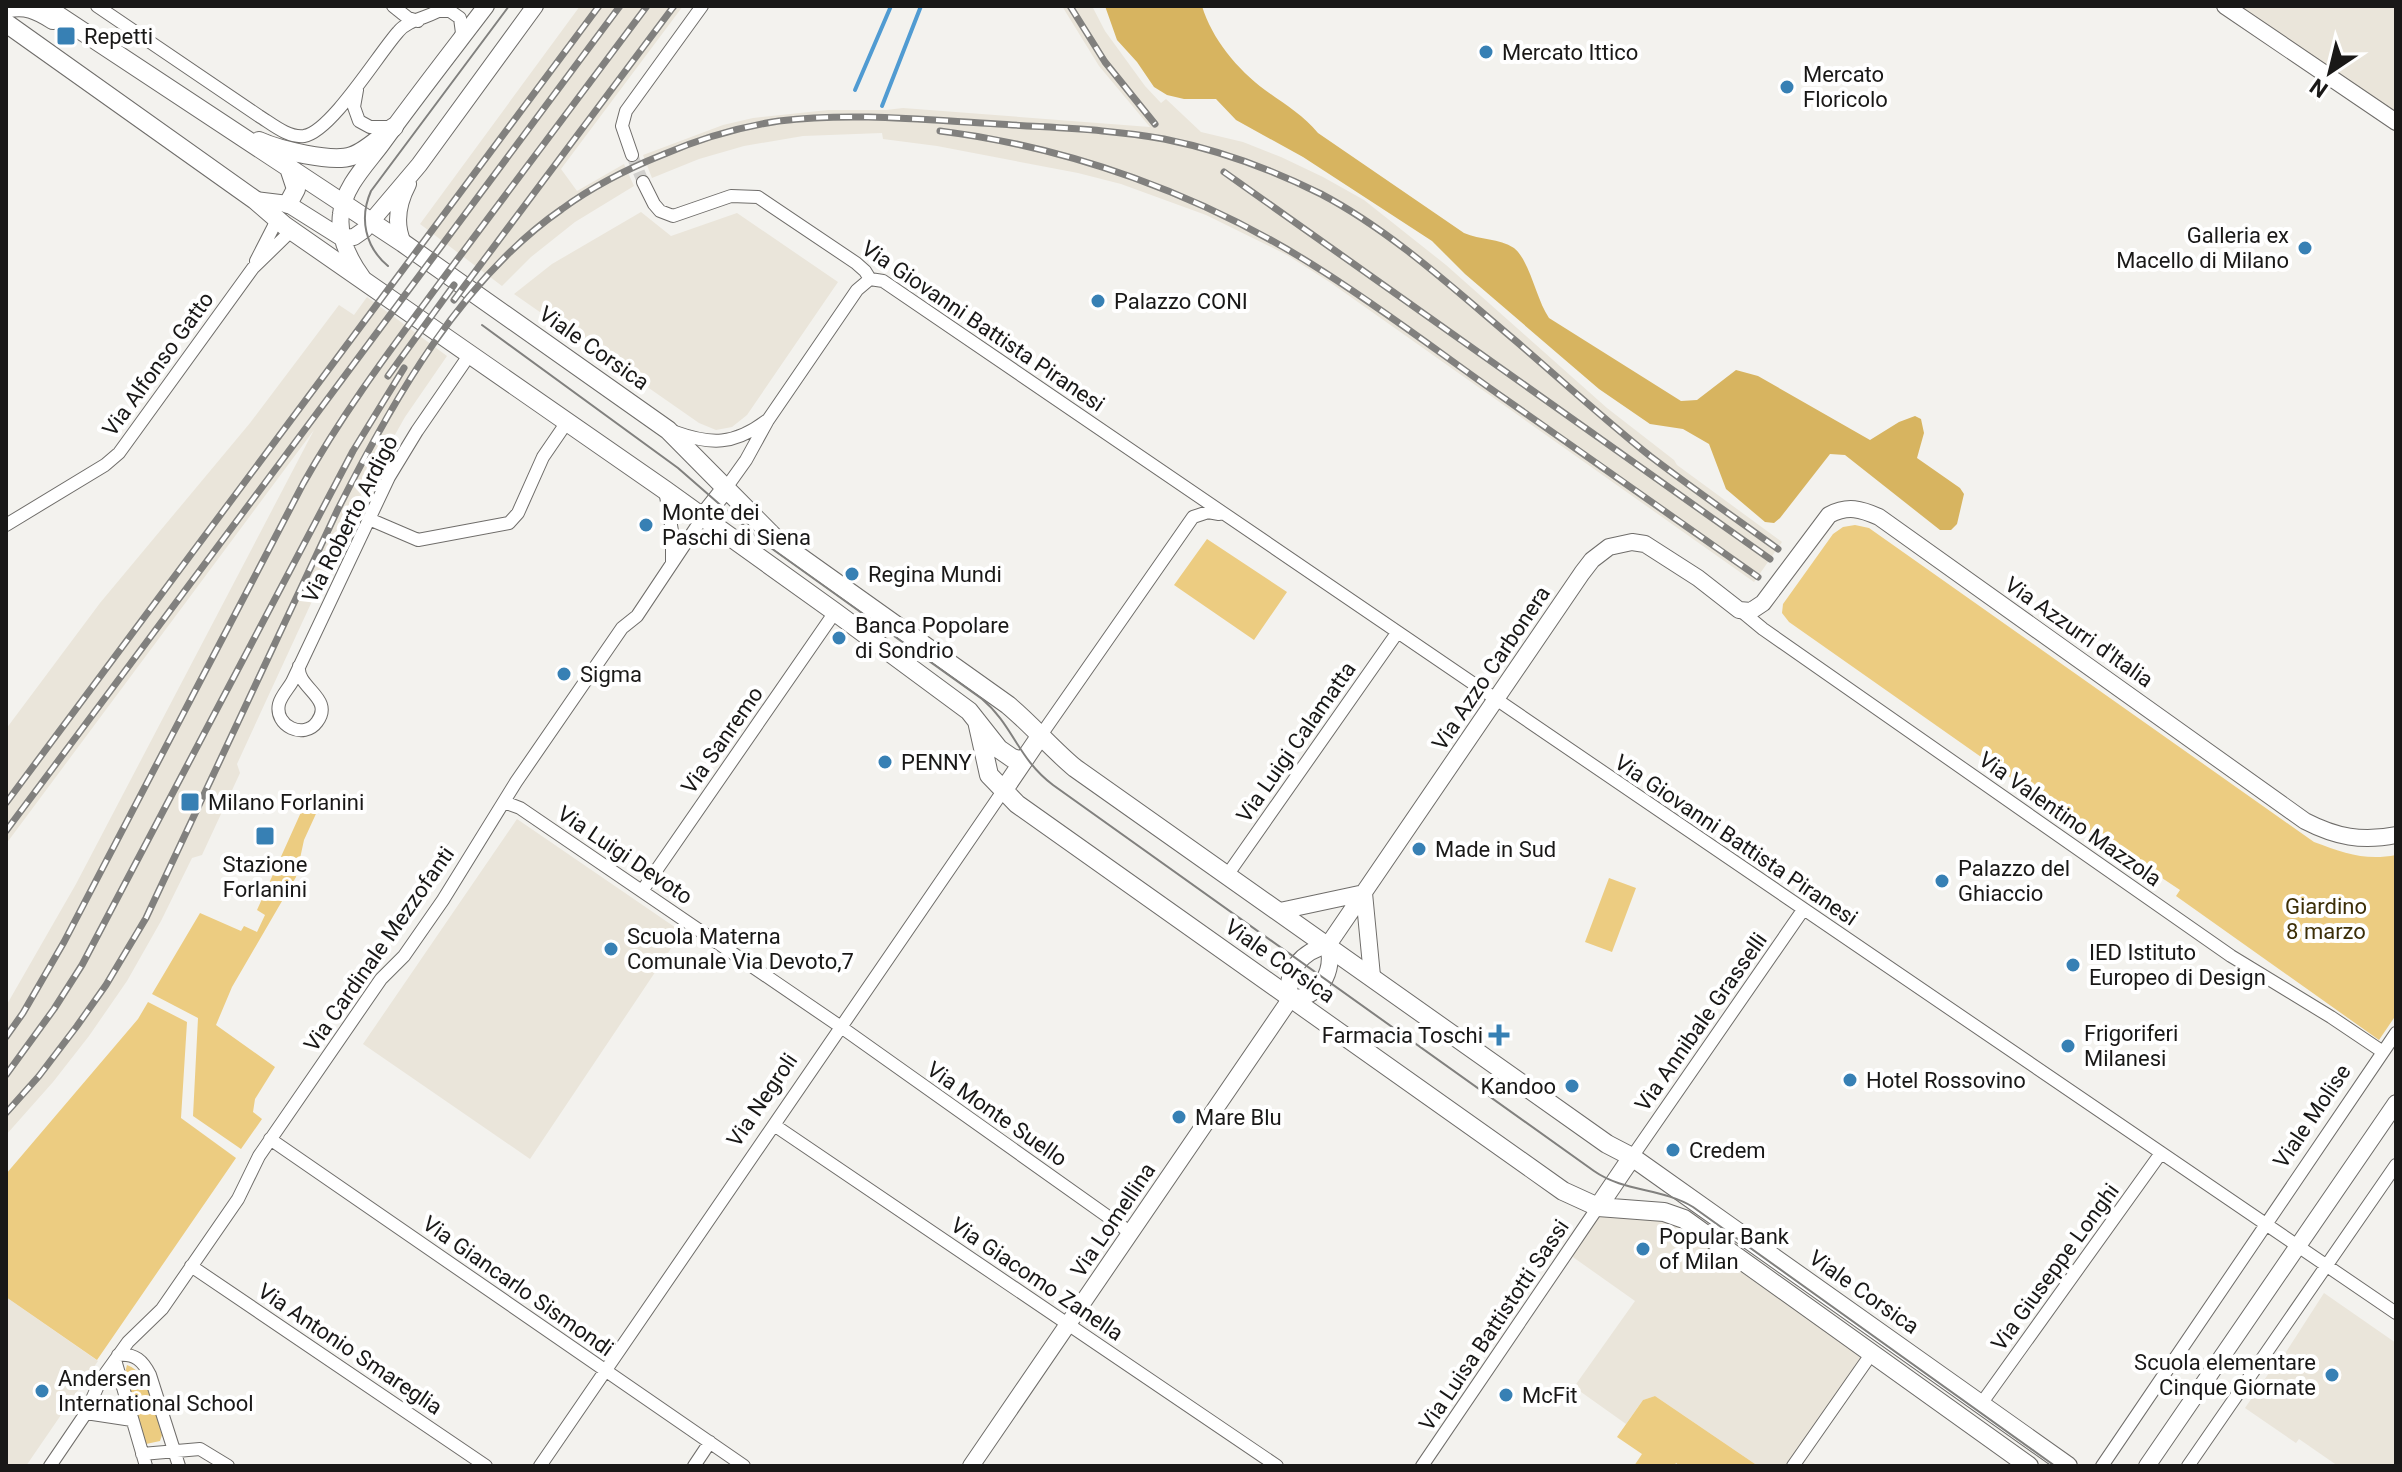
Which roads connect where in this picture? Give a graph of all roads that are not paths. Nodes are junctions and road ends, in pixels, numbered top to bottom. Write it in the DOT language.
graph roads {
  1 [pos="44,6"];
  2 [pos="97,6"];
  3 [pos="393,6"];
  4 [pos="486,6"];
  5 [pos="535,6"];
  6 [pos="702,6"];
  7 [pos="2225,6"];
  8 [pos="6,9"];
  9 [pos="443,9"];
  10 [pos="421,20"];
  11 [pos="6,23"];
  12 [pos="457,44"];
  13 [pos="112,51"];
  14 [pos="357,88"];
  15 [pos="214,118"];
  16 [pos="2396,122"];
  17 [pos="394,127"];
  18 [pos="630,149"];
  19 [pos="419,165"];
  20 [pos="289,168"];
  21 [pos="643,182"];
  22 [pos="343,203"];
  23 [pos="285,218"];
  24 [pos="370,222"];
  25 [pos="342,238"];
  26 [pos="403,243"];
  27 [pos="253,268"];
  28 [pos="870,279"];
  29 [pos="369,284"];
  30 [pos="470,354"];
  31 [pos="768,420"];
  32 [pos="567,422"];
  33 [pos="668,430"];
  34 [pos="726,488"];
  35 [pos="1184,488"];
  36 [pos="665,490"];
  37 [pos="1226,516"];
  38 [pos="703,517"];
  39 [pos="1193,517"];
  40 [pos="369,519"];
  41 [pos="6,525"];
  42 [pos="672,565"];
  43 [pos="1717,592"];
  44 [pos="1771,592"];
  45 [pos="1739,610"];
  46 [pos="835,612"];
  47 [pos="1397,633"];
  48 [pos="299,666"];
  49 [pos="1496,700"];
  50 [pos="977,721"];
  51 [pos="1041,735"];
  52 [pos="1023,761"];
  53 [pos="1003,791"];
  54 [pos="504,802"];
  55 [pos="2393,834"];
  56 [pos="1228,874"];
  57 [pos="642,891"];
  58 [pos="1364,893"];
  59 [pos="1803,910"];
  60 [pos="1280,911"];
  61 [pos="1328,945"];
  62 [pos="1372,976"];
  63 [pos="1291,998"];
  64 [pos="841,1027"];
  65 [pos="2396,1033"];
  66 [pos="2383,1052"];
  67 [pos="2396,1103"];
  68 [pos="774,1125"];
  69 [pos="270,1139"];
  70 [pos="2161,1153"];
  71 [pos="1632,1157"];
  72 [pos="2396,1165"];
  73 [pos="1598,1207"];
  74 [pos="2266,1224"];
  75 [pos="1131,1233"];
  76 [pos="2298,1246"];
  77 [pos="191,1266"];
  78 [pos="2327,1266"];
  79 [pos="2396,1313"];
  80 [pos="1068,1324"];
  81 [pos="1872,1353"];
  82 [pos="117,1357"];
  83 [pos="606,1371"];
  84 [pos="1981,1404"];
  85 [pos="86,1413"];
  86 [pos="132,1420"];
  87 [pos="710,1442"];
  88 [pos="175,1452"];
  89 [pos="144,1460"];
  90 [pos="50,1466"];
  91 [pos="179,1466"];
  92 [pos="228,1466"];
  93 [pos="486,1466"];
  94 [pos="540,1466"];
  95 [pos="694,1466"];
  96 [pos="744,1466"];
  97 [pos="971,1466"];
  98 [pos="1277,1466"];
  99 [pos="1422,1466"];
  100 [pos="1793,1466"];
  101 [pos="2029,1466"];
  102 [pos="2068,1466"];
  103 [pos="2102,1466"];
  104 [pos="2147,1466"];
  105 [pos="2188,1466"];
  1 -- 13 [label="main road"];
  2 -- 14 [label="street"];
  3 -- 10 [label="street"];
  4 -- 12 [label="street"];
  5 -- 19 [label="street"];
  6 -- 18 [label="street"];
  7 -- 16 [label="street"];
  8 -- 13 [label="main road"];
  9 -- 10 [label="street"];
  9 -- 12 [label="street"];
  10 -- 14 [label="street"];
  11 -- 23 [label="main road"];
  12 -- 17 [label="street"];
  13 -- 15 [label="main road"];
  14 -- 17 [label="street"];
  15 -- 17 [label="main road"];
  15 -- 20 [label="main road, Viale Corsica"];
  17 -- 22 [label="street"];
  19 -- 24 [label="street"];
  19 -- 26 [label="street"];
  20 -- 22 [label="main road, Viale Corsica"];
  20 -- 23 [label="main road"];
  21 -- 28 [label="street, Via Giovanni Battista Piranesi"];
  22 -- 24 [label="main road, Viale Corsica"];
  22 -- 25 [label="street"];
  23 -- 25 [label="street"];
  23 -- 27 [label="street, Via Alfonso Gatto"];
  23 -- 27 [label="street, Via Alfonso Gatto"];
  23 -- 29 [label="main road"];
  24 -- 25 [label="street"];
  24 -- 26 [label="main road, Viale Corsica"];
  25 -- 29 [label="street"];
  26 -- 33 [label="main road, Viale Corsica"];
  27 -- 41 [label="street, Via Alfonso Gatto"];
  28 -- 31 [label="street"];
  28 -- 35 [label="street, Via Giovanni Battista Piranesi"];
  29 -- 30 [label="main road"];
  30 -- 32 [label="main road"];
  30 -- 40 [label="street, Via Roberto Ardigò"];
  31 -- 33 [label="street, Viale Corsica"];
  31 -- 34 [label="street"];
  32 -- 36 [label="main road"];
  32 -- 40 [label="street"];
  33 -- 34 [label="main road, Viale Corsica"];
  34 -- 38 [label="main road"];
  34 -- 51 [label="main road, Viale Corsica"];
  35 -- 37 [label="street, Via Giovanni Battista Piranesi"];
  35 -- 39 [label="street"];
  36 -- 38 [label="main road"];
  36 -- 42 [label="street"];
  37 -- 39 [label="street"];
  37 -- 47 [label="street, Via Giovanni Battista Piranesi"];
  38 -- 42 [label="street, Via Cardinale Mezzofanti"];
  38 -- 46 [label="main road"];
  39 -- 51 [label="street"];
  40 -- 48 [label="street, Via Roberto Ardigò"];
  42 -- 54 [label="street, Via Cardinale Mezzofanti"];
  43 -- 44 [label="street"];
  43 -- 45 [label="street, Via Azzo Carbonera"];
  43 -- 49 [label="street, Via Azzo Carbonera"];
  44 -- 45 [label="street, Via Azzurri d'Italia"];
  44 -- 55 [label="street, Via Azzurri d'Italia"];
  45 -- 66 [label="street, Via Valentino Mazzola"];
  46 -- 50 [label="main road"];
  46 -- 57 [label="street, Via Sanremo"];
  47 -- 49 [label="street, Via Giovanni Battista Piranesi"];
  47 -- 56 [label="street, Via Luigi Calamatta"];
  48 -- 48 [label="street, Via Roberto Ardigò"];
  49 -- 58 [label="street, Via Azzo Carbonera"];
  49 -- 59 [label="street, Via Giovanni Battista Piranesi"];
  50 -- 52 [label="main road"];
  50 -- 53 [label="main road, Viale Corsica"];
  51 -- 52 [label="main road, Via Negroli"];
  51 -- 56 [label="main road, Viale Corsica"];
  52 -- 53 [label="main road, Via Negroli"];
  53 -- 63 [label="main road, Viale Corsica"];
  53 -- 64 [label="street, Via Negroli"];
  54 -- 57 [label="street, Via Luigi Devoto"];
  54 -- 69 [label="street, Via Cardinale Mezzofanti"];
  56 -- 60 [label="main road, Viale Corsica"];
  57 -- 64 [label="street, Via Luigi Devoto"];
  58 -- 60 [label="street, Viale Corsica"];
  58 -- 61 [label="street, Via Azzo Carbonera"];
  58 -- 62 [label="street"];
  59 -- 70 [label="street, Via Giovanni Battista Piranesi"];
  59 -- 71 [label="street, Via Annibale Grasselli"];
  60 -- 61 [label="main road, Viale Corsica"];
  61 -- 62 [label="main road, Viale Corsica"];
  61 -- 63 [label="street, Via Lomellina"];
  61 -- 63 [label="street, Via Lomellina"];
  62 -- 71 [label="main road, Viale Corsica"];
  63 -- 73 [label="main road, Viale Corsica"];
  63 -- 75 [label="street, Via Lomellina"];
  64 -- 68 [label="street, Via Negroli"];
  64 -- 75 [label="street, Via Monte Suello"];
  65 -- 66 [label="street, Viale Molise"];
  66 -- 74 [label="street, Viale Molise"];
  67 -- 76 [label="street"];
  68 -- 80 [label="street, Via Giacomo Zanella"];
  68 -- 83 [label="street, Via Negroli"];
  69 -- 77 [label="street, Via Cardinale Mezzofanti"];
  69 -- 83 [label="street, Via Giancarlo Sismondi"];
  70 -- 74 [label="street, Via Giovanni Battista Piranesi"];
  70 -- 84 [label="street, Via Giuseppe Longhi"];
  71 -- 73 [label="main road"];
  71 -- 84 [label="main road, Viale Corsica"];
  72 -- 78 [label="street"];
  73 -- 81 [label="main road, Viale Corsica"];
  73 -- 99 [label="street, Via Luisa Battistotti Sassi"];
  74 -- 76 [label="street, Via Giovanni Battista Piranesi"];
  74 -- 103 [label="street, Viale Molise"];
  75 -- 80 [label="street, Via Lomellina"];
  76 -- 78 [label="street, Via Giovanni Battista Piranesi"];
  76 -- 104 [label="street"];
  77 -- 82 [label="street, Via Cardinale Mezzofanti"];
  77 -- 93 [label="street, Via Antonio Smareglia"];
  78 -- 79 [label="street, Via Giovanni Battista Piranesi"];
  78 -- 105 [label="street"];
  80 -- 97 [label="street, Via Lomellina"];
  80 -- 98 [label="street, Via Giacomo Zanella"];
  81 -- 100 [label="street"];
  81 -- 101 [label="main road, Viale Corsica"];
  82 -- 85 [label="street, Via Cardinale Mezzofanti"];
  82 -- 86 [label="street"];
  82 -- 88 [label="street"];
  83 -- 87 [label="street, Via Giancarlo Sismondi"];
  83 -- 94 [label="street, Via Negroli"];
  84 -- 102 [label="main road, Viale Corsica"];
  85 -- 86 [label="street"];
  85 -- 90 [label="street, Via Cardinale Mezzofanti"];
  86 -- 89 [label="street"];
  87 -- 95 [label="street"];
  87 -- 96 [label="street, Via Giancarlo Sismondi"];
  88 -- 89 [label="street"];
  88 -- 91 [label="street"];
  88 -- 92 [label="street"];
}
